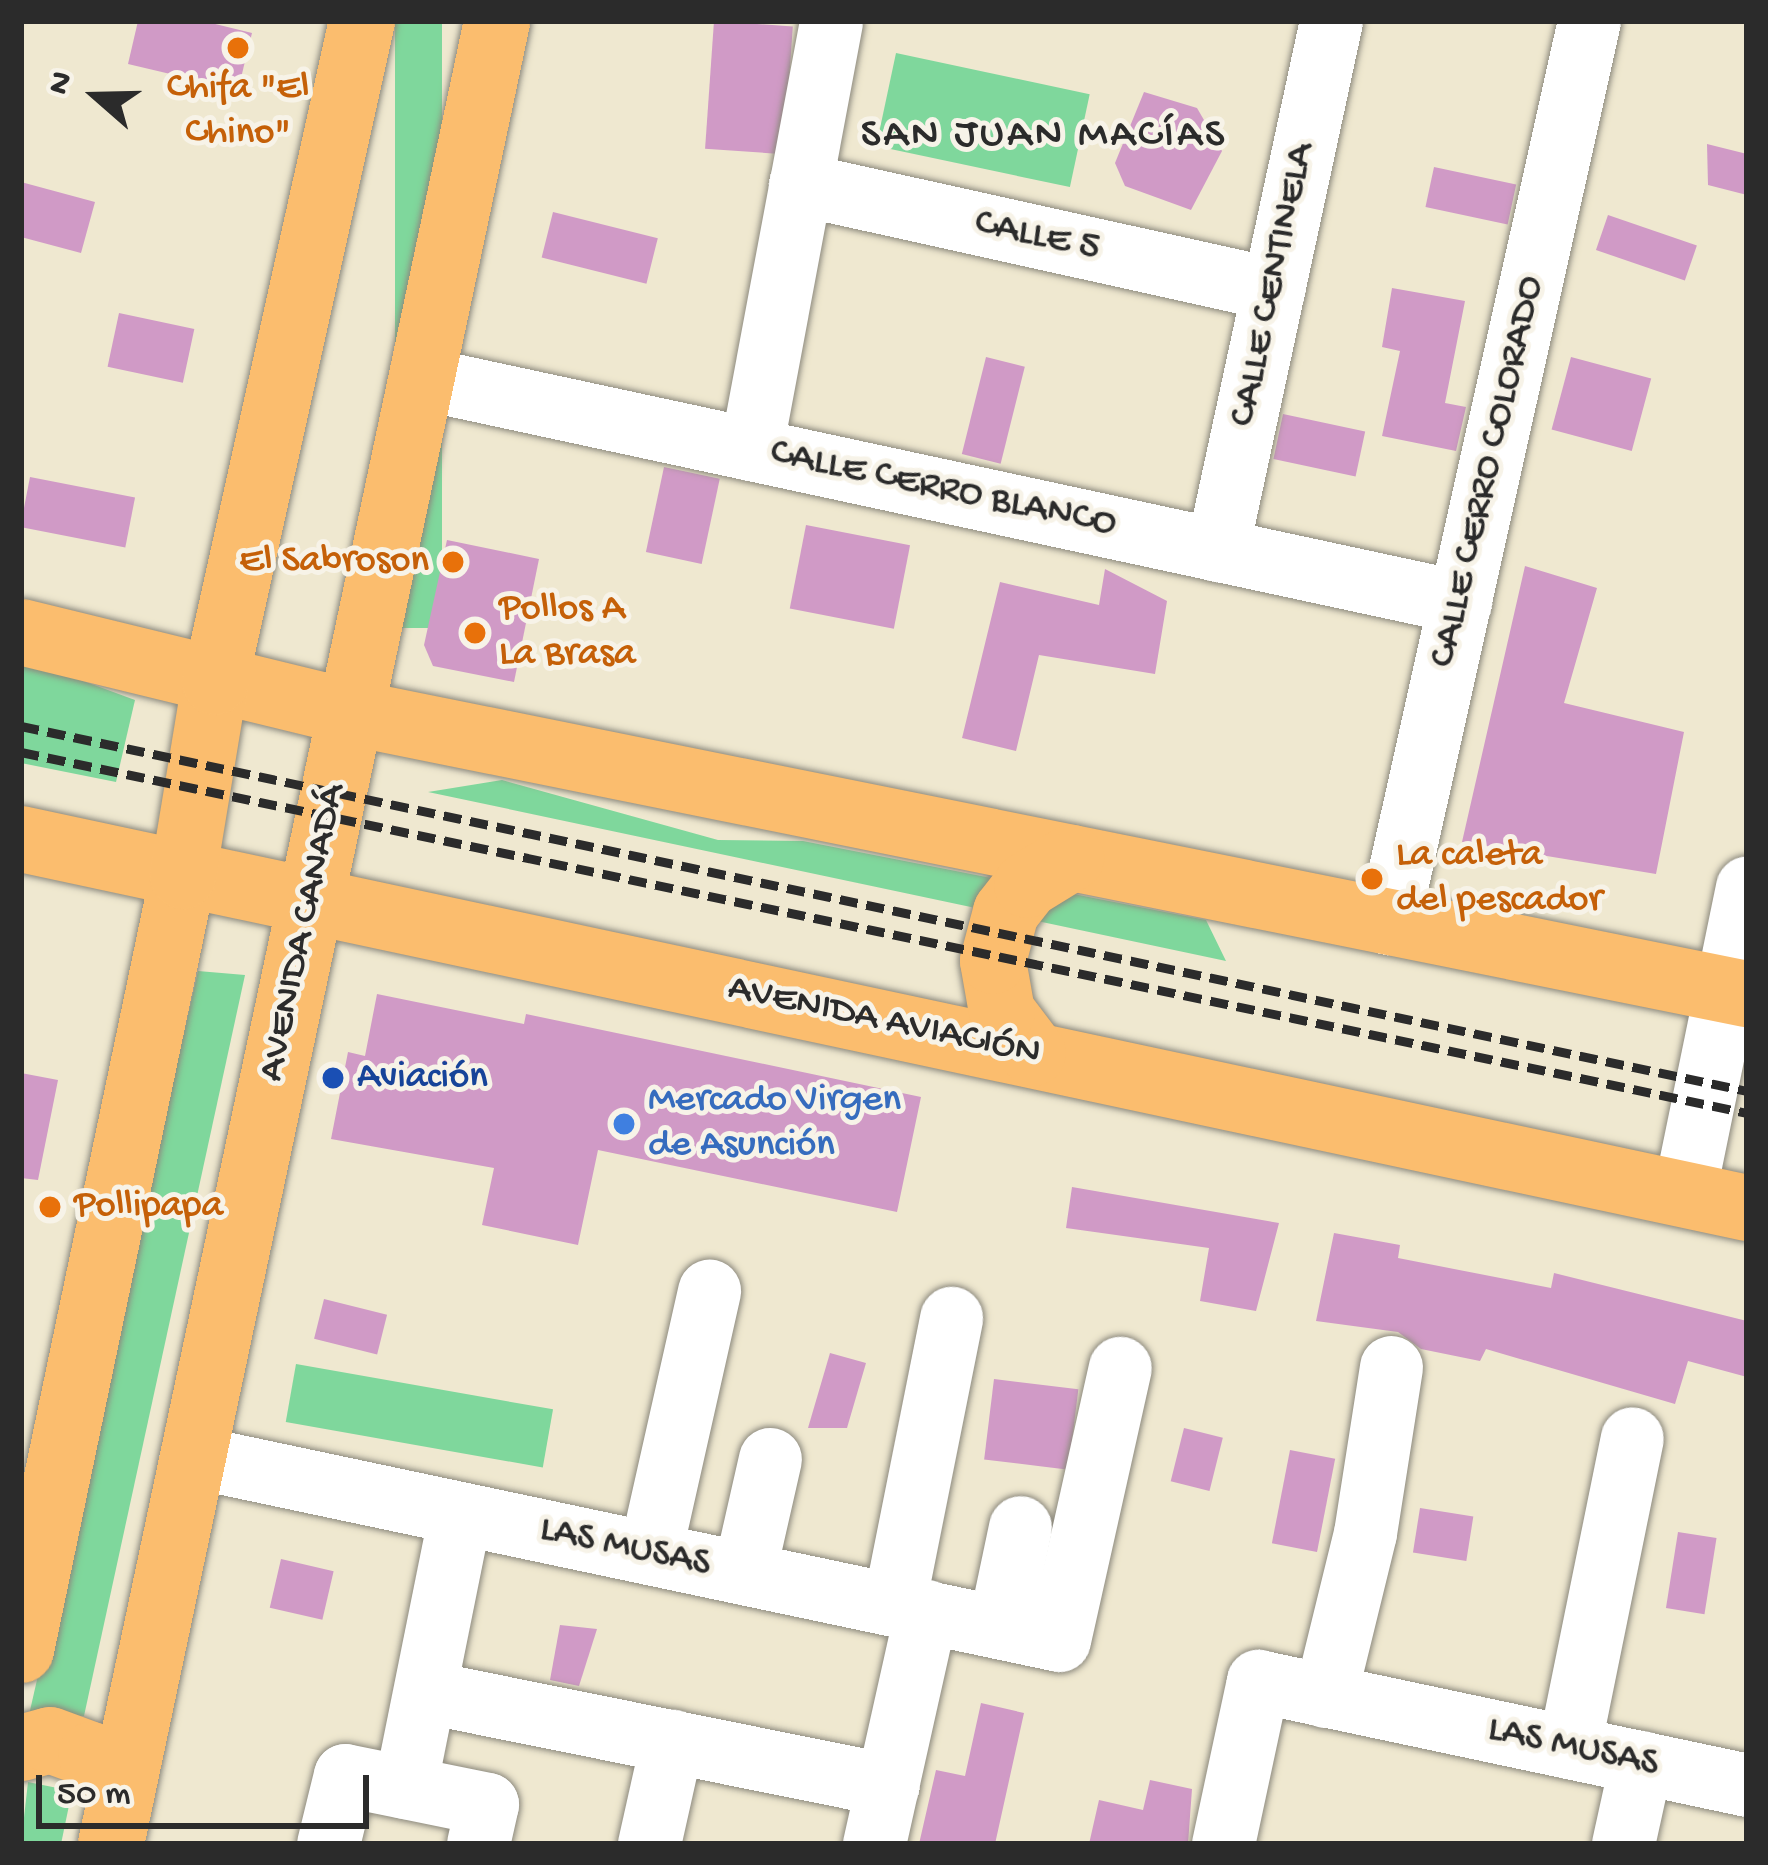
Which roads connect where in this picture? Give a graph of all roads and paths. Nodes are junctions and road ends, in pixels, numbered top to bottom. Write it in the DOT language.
graph roads {
  1 [pos="362,21"];
  2 [pos="497,21"];
  3 [pos="831,21"];
  4 [pos="1331,21"];
  5 [pos="1589,21"];
  6 [pos="800,184"];
  7 [pos="1273,289"];
  8 [pos="426,379"];
  9 [pos="751,449"];
  10 [pos="1217,550"];
  11 [pos="1460,602"];
  12 [pos="21,632"];
  13 [pos="215,682"];
  14 [pos="353,713"];
  15 [pos="21,839"];
  16 [pos="1071,858"];
  17 [pos="183,876"];
  18 [pos="1747,887"];
  19 [pos="309,903"];
  20 [pos="1388,923"];
  21 [pos="1736,992"];
  22 [pos="1033,1053"];
  23 [pos="1684,1194"];
  24 [pos="1747,1208"];
  25 [pos="709,1292"];
  26 [pos="952,1318"];
  27 [pos="1391,1367"];
  28 [pos="1120,1368"];
  29 [pos="1632,1438"];
  30 [pos="191,1456"];
  31 [pos="770,1459"];
  32 [pos="460,1513"];
  33 [pos="1020,1527"];
  34 [pos="650,1553"];
  35 [pos="744,1573"];
  36 [pos="910,1608"];
  37 [pos="999,1627"];
  38 [pos="21,1650"];
  39 [pos="427,1692"];
  40 [pos="1325,1696"];
  41 [pos="672,1741"];
  42 [pos="1569,1747"];
  43 [pos="21,1748"];
  44 [pos="1641,1762"];
  45 [pos="1747,1785"];
  46 [pos="405,1787"];
  47 [pos="117,1814"];
  48 [pos="881,1815"];
  49 [pos="328,1844"];
  50 [pos="478,1844"];
  51 [pos="649,1844"];
  52 [pos="1222,1844"];
  53 [pos="1623,1844"];
  1 -- 13 [label="main road"];
  2 -- 8 [label="main road, AVENIDA CANADÁ"];
  3 -- 6 [label="street"];
  4 -- 7 [label="street, CALLE CENTINELA"];
  5 -- 11 [label="street, CALLE CERRO COLORADO"];
  6 -- 7 [label="street, CALLE 5"];
  6 -- 9 [label="street"];
  7 -- 10 [label="street, CALLE CENTINELA"];
  8 -- 9 [label="street, CALLE CERRO BLANCO"];
  8 -- 14 [label="main road, AVENIDA CANADÁ"];
  9 -- 10 [label="street, CALLE CERRO BLANCO"];
  10 -- 11 [label="street, CALLE CERRO BLANCO"];
  11 -- 20 [label="street, CALLE CERRO COLORADO"];
  12 -- 13 [label="main road"];
  13 -- 14 [label="main road"];
  13 -- 17 [label="main road"];
  14 -- 16 [label="main road"];
  14 -- 19 [label="main road, AVENIDA CANADÁ"];
  15 -- 17 [label="main road, AVENIDA AVIACIÓN"];
  16 -- 20 [label="main road"];
  16 -- 22 [label="main road"];
  17 -- 19 [label="main road, AVENIDA AVIACIÓN"];
  17 -- 38 [label="main road"];
  18 -- 21 [label="street"];
  19 -- 22 [label="main road, AVENIDA AVIACIÓN"];
  19 -- 30 [label="main road, AVENIDA CANADÁ"];
  20 -- 21 [label="main road"];
  21 -- 23 [label="street"];
  22 -- 23 [label="main road, AVENIDA AVIACIÓN"];
  23 -- 24 [label="main road, AVENIDA AVIACIÓN"];
  25 -- 34 [label="street"];
  26 -- 36 [label="street"];
  27 -- 40 [label="street"];
  28 -- 37 [label="street, LAS MUSAS"];
  29 -- 42 [label="street"];
  30 -- 32 [label="street, LAS MUSAS"];
  30 -- 47 [label="main road, AVENIDA CANADÁ"];
  31 -- 35 [label="street"];
  32 -- 34 [label="street, LAS MUSAS"];
  32 -- 39 [label="street"];
  33 -- 37 [label="street"];
  34 -- 35 [label="street, LAS MUSAS"];
  35 -- 36 [label="street, LAS MUSAS"];
  36 -- 37 [label="street, LAS MUSAS"];
  36 -- 48 [label="street"];
  39 -- 41 [label="street"];
  39 -- 46 [label="street"];
  40 -- 42 [label="street, LAS MUSAS"];
  40 -- 52 [label="street, LAS MUSAS"];
  41 -- 48 [label="street"];
  41 -- 51 [label="street"];
  42 -- 44 [label="street, LAS MUSAS"];
  43 -- 47 [label="main road"];
  44 -- 45 [label="street, LAS MUSAS"];
  44 -- 53 [label="street"];
  46 -- 49 [label="street"];
  46 -- 50 [label="street"];
}
